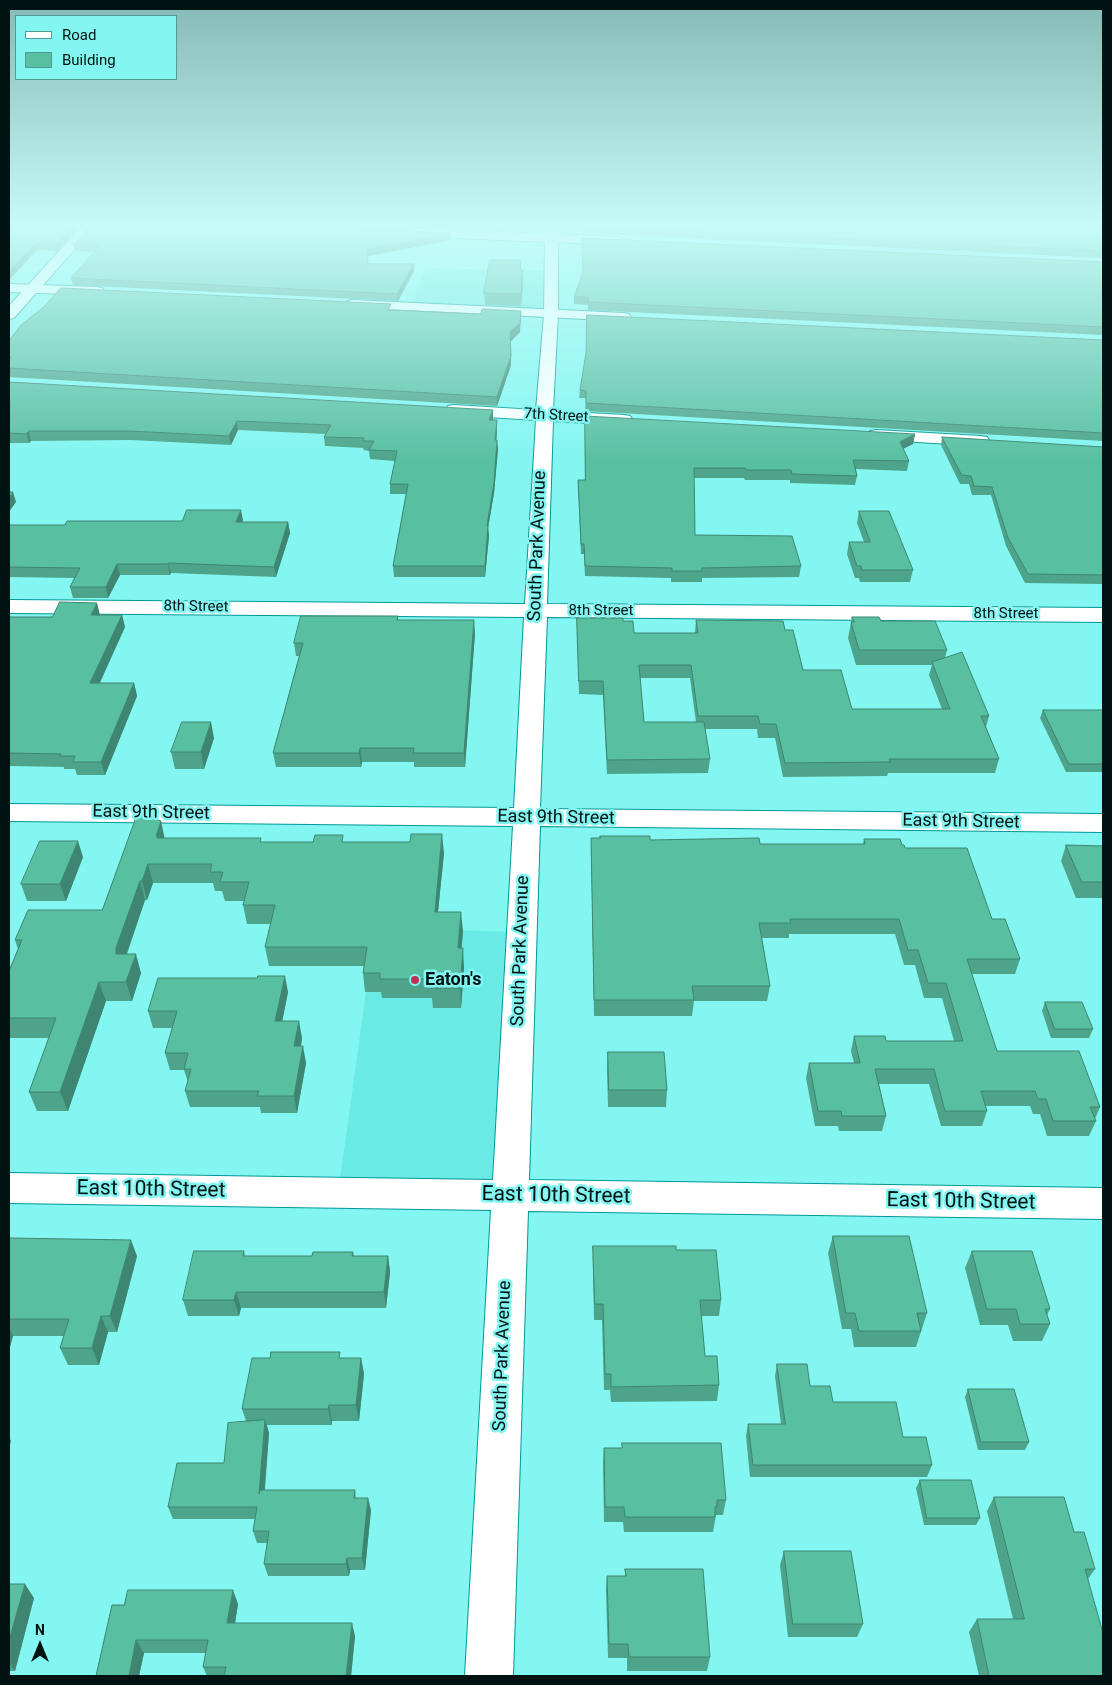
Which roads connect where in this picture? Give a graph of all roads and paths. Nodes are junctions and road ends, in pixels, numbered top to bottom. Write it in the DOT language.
graph roads {
  1 [pos="18,305"];
  2 [pos="372,305"];
  3 [pos="551,305"];
  4 [pos="551,314"];
  5 [pos="9,315"];
  6 [pos="636,318"];
  7 [pos="435,409"];
  8 [pos="544,415"];
  9 [pos="638,421"];
  10 [pos="856,434"];
  11 [pos="994,442"];
  12 [pos="9,606"];
  13 [pos="536,610"];
  14 [pos="1103,615"];
  15 [pos="9,812"];
  16 [pos="527,817"];
  17 [pos="1103,823"];
  18 [pos="9,1188"];
  19 [pos="510,1195"];
  20 [pos="1102,1207"];
  21 [pos="489,1676"];
  1 -- 5 [label="street"];
  2 -- 4 [label="street"];
  3 -- 4 [label="street, South Park Avenue"];
  4 -- 6 [label="street"];
  4 -- 8 [label="street, South Park Avenue"];
  7 -- 8 [label="street, 7th Street"];
  8 -- 9 [label="street, 7th Street"];
  8 -- 13 [label="street, South Park Avenue"];
  10 -- 11 [label="street"];
  12 -- 13 [label="street, 8th Street"];
  13 -- 14 [label="street, 8th Street"];
  13 -- 16 [label="street, South Park Avenue"];
  15 -- 16 [label="street, East 9th Street"];
  16 -- 17 [label="street, East 9th Street"];
  16 -- 19 [label="street, South Park Avenue"];
  18 -- 19 [label="street, East 10th Street"];
  19 -- 20 [label="street, East 10th Street"];
  19 -- 21 [label="street, South Park Avenue"];
}
